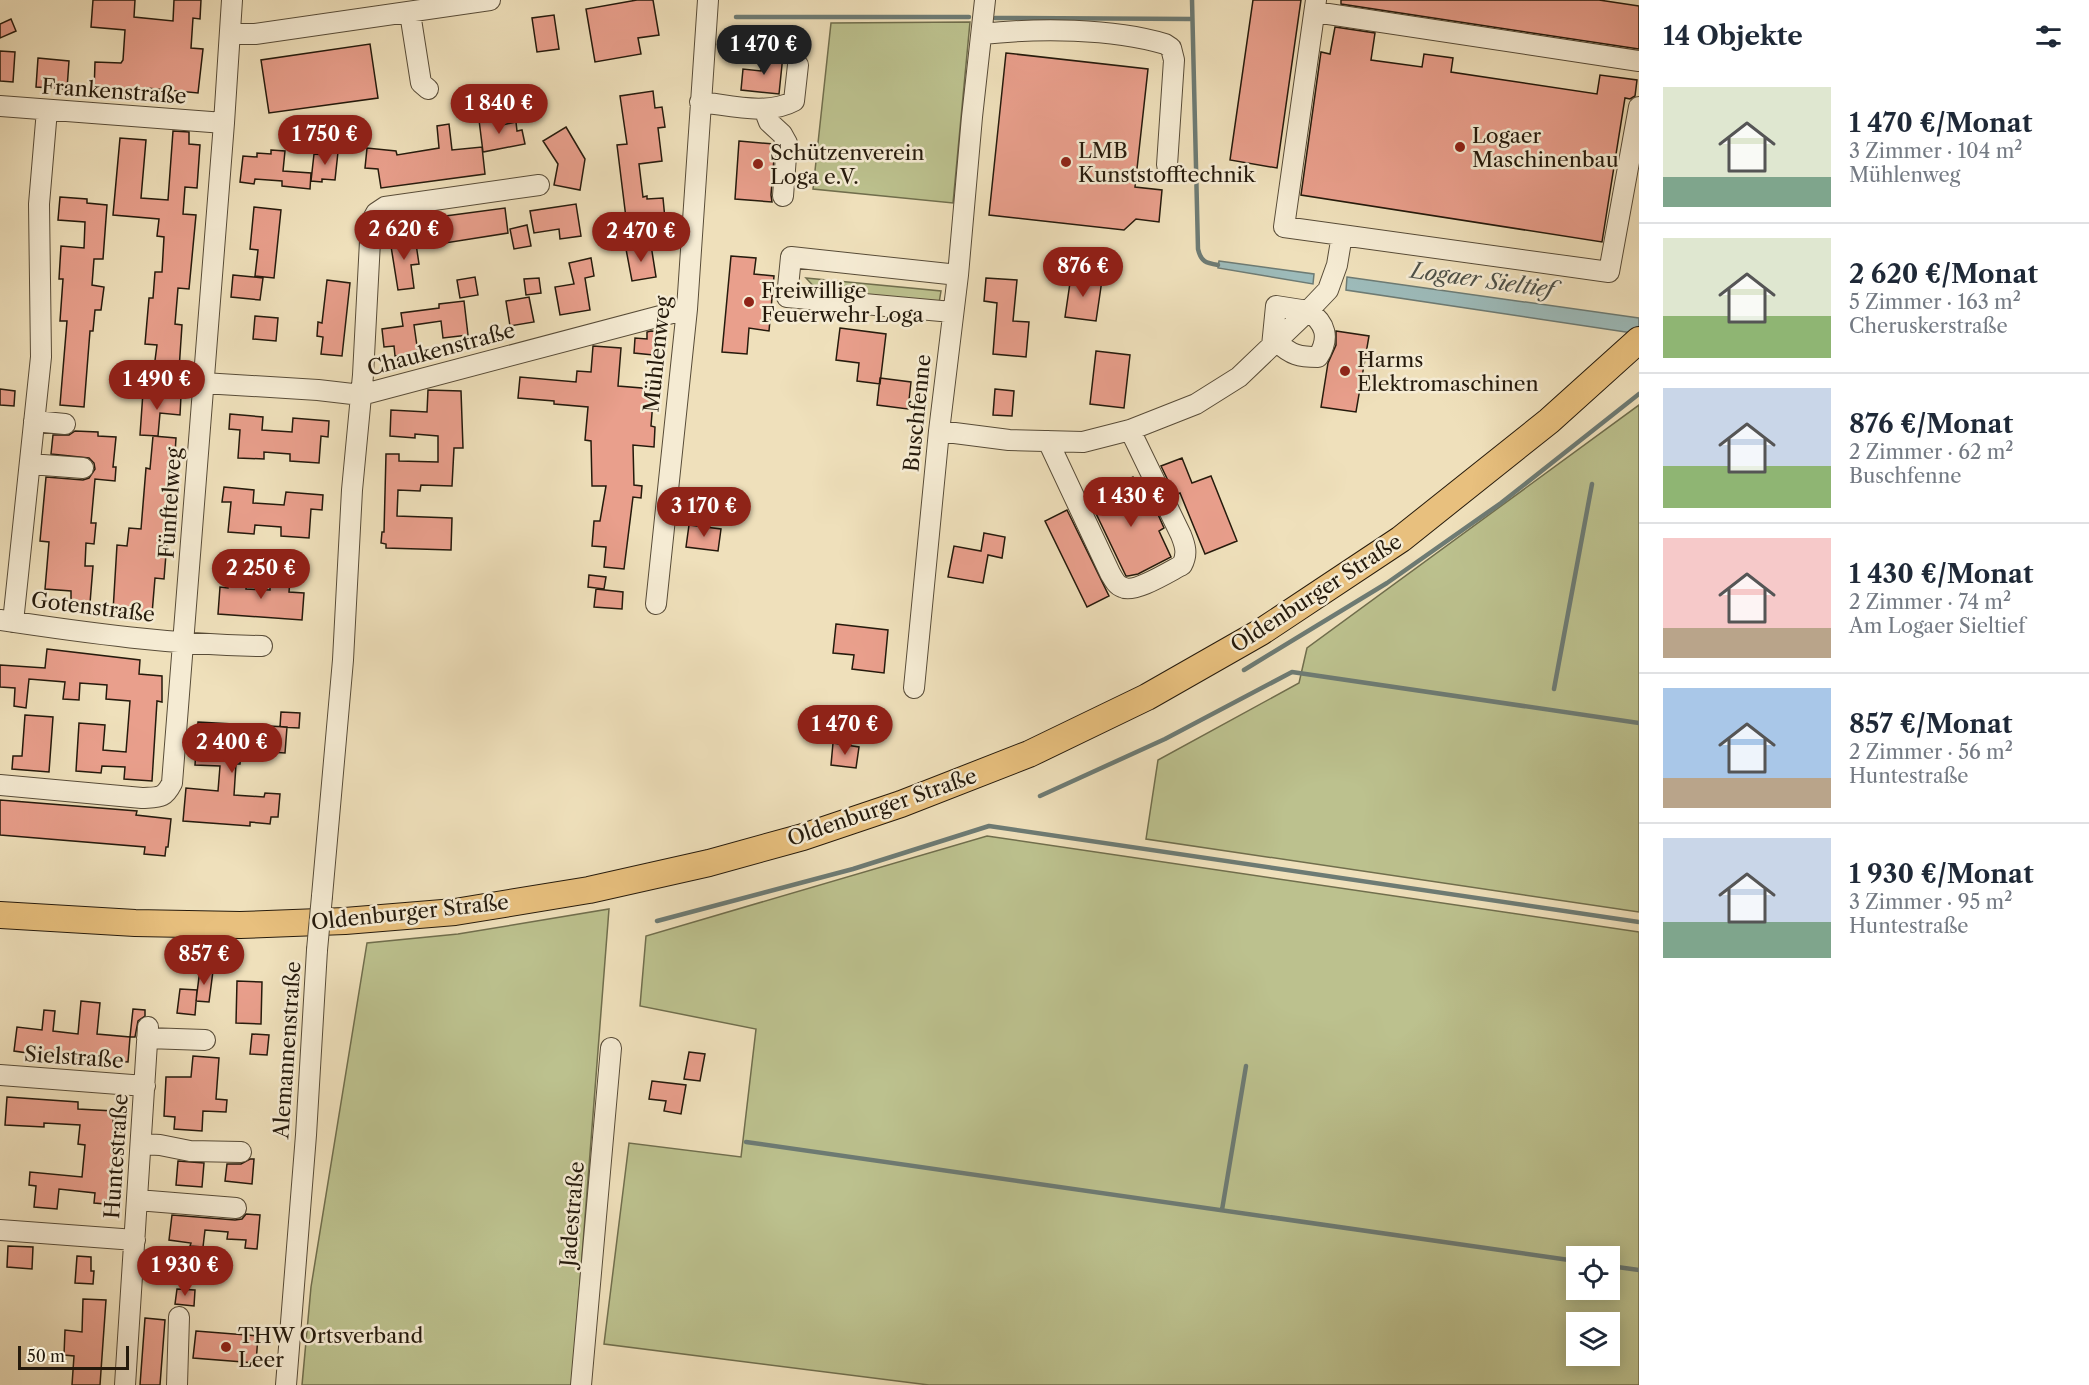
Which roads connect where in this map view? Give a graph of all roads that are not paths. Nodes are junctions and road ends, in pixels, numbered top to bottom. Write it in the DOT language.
graph roads {
  1 [pos="232,0"];
  2 [pos="490,0"];
  3 [pos="708,0"];
  4 [pos="985,0"];
  5 [pos="1315,6"];
  6 [pos="410,13"];
  7 [pos="230,34"];
  8 [pos="982,34"];
  9 [pos="1639,61"];
  10 [pos="798,65"];
  11 [pos="428,89"];
  12 [pos="700,102"];
  13 [pos="0,106"];
  14 [pos="1639,107"];
  15 [pos="764,109"];
  16 [pos="47,110"];
  17 [pos="224,123"];
  18 [pos="1167,165"];
  19 [pos="539,184"];
  20 [pos="783,196"];
  21 [pos="1342,235"];
  22 [pos="958,275"];
  23 [pos="687,309"];
  24 [pos="1308,311"];
  25 [pos="952,312"];
  26 [pos="1639,340"];
  27 [pos="1274,344"];
  28 [pos="203,383"];
  29 [pos="361,395"];
  30 [pos="34,421"];
  31 [pos="65,424"];
  32 [pos="1130,430"];
  33 [pos="939,431"];
  34 [pos="1048,441"];
  35 [pos="30,464"];
  36 [pos="83,468"];
  37 [pos="656,604"];
  38 [pos="6,621"];
  39 [pos="182,642"];
  40 [pos="262,646"];
  41 [pos="914,688"];
  42 [pos="0,785"];
  43 [pos="0,915"];
  44 [pos="205,1040"];
  45 [pos="610,1048"];
  46 [pos="0,1075"];
  47 [pos="145,1086"];
  48 [pos="141,1144"];
  49 [pos="241,1152"];
  50 [pos="137,1200"];
  51 [pos="236,1208"];
  52 [pos="0,1230"];
  53 [pos="135,1240"];
  54 [pos="179,1317"];
  55 [pos="124,1385"];
  56 [pos="177,1385"];
  57 [pos="286,1385"];
  58 [pos="581,1385"];
  1 -- 7 [label="street, Fünftelweg"];
  2 -- 6 [label="street"];
  3 -- 12 [label="street, Mühlenweg"];
  4 -- 8 [label="street, Buschfenne"];
  5 -- 9 [label="street"];
  5 -- 21 [label="street"];
  6 -- 7 [label="street"];
  6 -- 11 [label="street"];
  7 -- 17 [label="street, Fünftelweg"];
  8 -- 18 [label="street"];
  8 -- 22 [label="street, Buschfenne"];
  10 -- 15 [label="street"];
  12 -- 15 [label="street"];
  12 -- 23 [label="street, Mühlenweg"];
  13 -- 16 [label="street, Frankenstraße"];
  14 -- 21 [label="street"];
  15 -- 20 [label="street"];
  16 -- 17 [label="street, Frankenstraße"];
  16 -- 30 [label="street"];
  17 -- 28 [label="street, Fünftelweg"];
  19 -- 29 [label="street, Alemannenstraße"];
  21 -- 24 [label="street"];
  22 -- 25 [label="street, Buschfenne"];
  22 -- 25 [label="street"];
  23 -- 29 [label="street, Chaukenstraße"];
  23 -- 37 [label="street, Mühlenweg"];
  24 -- 27 [label="street"];
  24 -- 27 [label="street"];
  25 -- 33 [label="street, Buschfenne"];
  26 -- 43 [label="main road, Oldenburger Straße"];
  27 -- 32 [label="street"];
  28 -- 29 [label="street, Chaukenstraße"];
  28 -- 39 [label="street, Fünftelweg"];
  29 -- 57 [label="street, Alemannenstraße, bridge"];
  30 -- 31 [label="street"];
  30 -- 35 [label="street"];
  32 -- 34 [label="street"];
  32 -- 34 [label="street"];
  33 -- 34 [label="street"];
  33 -- 41 [label="street, Buschfenne"];
  35 -- 36 [label="street"];
  35 -- 38 [label="street"];
  38 -- 39 [label="street, Gotenstraße"];
  39 -- 40 [label="street, Gotenstraße"];
  39 -- 42 [label="street, Fünftelweg"];
  44 -- 47 [label="street, Huntestraße"];
  45 -- 58 [label="street, Jadestraße"];
  46 -- 47 [label="street, Sielstraße"];
  47 -- 48 [label="street, Huntestraße"];
  48 -- 49 [label="street"];
  48 -- 50 [label="street, Huntestraße"];
  50 -- 51 [label="street"];
  50 -- 53 [label="street, Huntestraße"];
  52 -- 53 [label="street"];
  53 -- 55 [label="street, Huntestraße"];
  54 -- 56 [label="street"];
}
